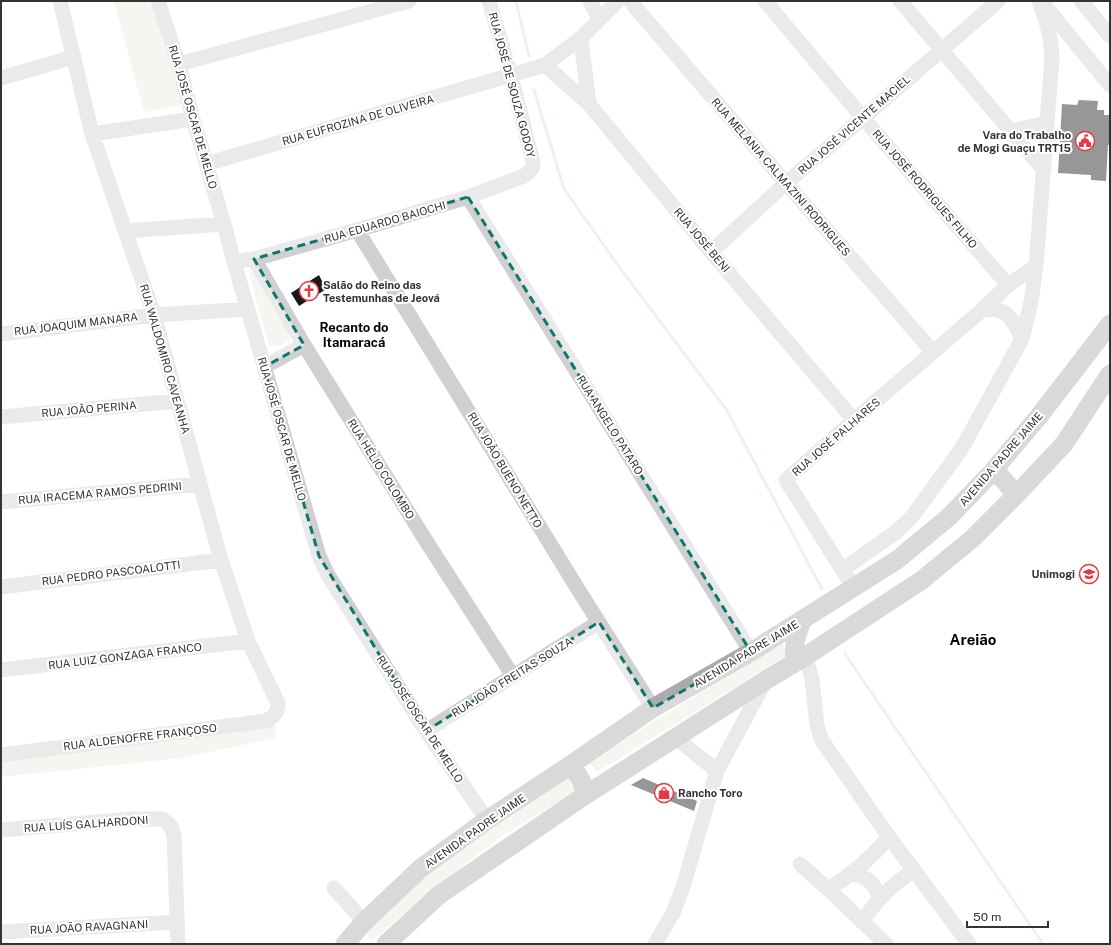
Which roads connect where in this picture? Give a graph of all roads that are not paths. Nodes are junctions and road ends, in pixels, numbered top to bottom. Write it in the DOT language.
graph roads {
  1 [pos="60,1"];
  2 [pos="158,1"];
  3 [pos="409,1"];
  4 [pos="489,1"];
  5 [pos="590,1"];
  6 [pos="618,1"];
  7 [pos="630,1"];
  8 [pos="765,1"];
  9 [pos="900,1"];
  10 [pos="998,1"];
  11 [pos="1040,1"];
  12 [pos="1081,1"];
  13 [pos="599,19"];
  14 [pos="1110,36"];
  15 [pos="581,38"];
  16 [pos="942,49"];
  17 [pos="74,57"];
  18 [pos="178,64"];
  19 [pos="546,65"];
  20 [pos="510,76"];
  21 [pos="1,78"];
  22 [pos="1110,85"];
  23 [pos="589,104"];
  24 [pos="863,118"];
  25 [pos="193,119"];
  26 [pos="1047,123"];
  27 [pos="1011,131"];
  28 [pos="92,134"];
  29 [pos="206,164"];
  30 [pos="532,168"];
  31 [pos="1044,170"];
  32 [pos="786,183"];
  33 [pos="468,198"];
  34 [pos="224,224"];
  35 [pos="357,230"];
  36 [pos="125,231"];
  37 [pos="711,252"];
  38 [pos="254,259"];
  39 [pos="234,262"];
  40 [pos="1036,266"];
  41 [pos="1008,285"];
  42 [pos="248,309"];
  43 [pos="982,310"];
  44 [pos="154,315"];
  45 [pos="1110,324"];
  46 [pos="1,334"];
  47 [pos="1022,339"];
  48 [pos="304,345"];
  49 [pos="933,352"];
  50 [pos="264,367"];
  51 [pos="1110,374"];
  52 [pos="177,401"];
  53 [pos="1,417"];
  54 [pos="854,420"];
  55 [pos="993,471"];
  56 [pos="200,484"];
  57 [pos="1016,495"];
  58 [pos="1,502"];
  59 [pos="221,560"];
  60 [pos="842,570"];
  61 [pos="1,587"];
  62 [pos="854,588"];
  63 [pos="802,621"];
  64 [pos="599,622"];
  65 [pos="248,641"];
  66 [pos="751,652"];
  67 [pos="801,659"];
  68 [pos="1,670"];
  69 [pos="513,676"];
  70 [pos="766,680"];
  71 [pos="653,708"];
  72 [pos="277,713"];
  73 [pos="426,731"];
  74 [pos="676,738"];
  75 [pos="1,755"];
  76 [pos="569,766"];
  77 [pos="717,771"];
  78 [pos="584,796"];
  79 [pos="487,820"];
  80 [pos="1,830"];
  81 [pos="889,837"];
  82 [pos="800,864"];
  83 [pos="914,870"];
  84 [pos="851,874"];
  85 [pos="334,888"];
  86 [pos="828,889"];
  87 [pos="879,899"];
  88 [pos="177,922"];
  89 [pos="364,922"];
  90 [pos="862,922"];
  91 [pos="1,932"];
  92 [pos="346,943"];
  93 [pos="178,944"];
  94 [pos="386,944"];
  95 [pos="655,944"];
  96 [pos="886,944"];
  97 [pos="969,944"];
  1 -- 17 [label="street, RUA WALDOMIRO CAVEANHA"];
  2 -- 18 [label="street, RUA JOSÉ OSCAR DE MELLO"];
  3 -- 18 [label="street"];
  4 -- 20 [label="street, RUA JOSÉ DE SOUZA GODOY"];
  5 -- 13 [label="street"];
  6 -- 13 [label="street"];
  7 -- 32 [label="street, RUA MELANIA CALMAZINI RODRIGUES"];
  8 -- 24 [label="street, RUA JOSÉ RODRIGUES FILHO"];
  9 -- 16 [label="street"];
  10 -- 16 [label="street, RUA JOSÉ VICENTE MACIEL"];
  11 -- 22 [label="street"];
  11 -- 26 [label="street"];
  12 -- 14 [label="street"];
  13 -- 15 [label="street"];
  15 -- 19 [label="street"];
  15 -- 23 [label="street"];
  16 -- 24 [label="street, RUA JOSÉ VICENTE MACIEL"];
  16 -- 27 [label="street"];
  17 -- 21 [label="street"];
  17 -- 28 [label="street, RUA WALDOMIRO CAVEANHA"];
  18 -- 25 [label="street, RUA JOSÉ OSCAR DE MELLO"];
  19 -- 20 [label="street, RUA EUFROZINA DE OLIVEIRA"];
  19 -- 23 [label="street, RUA JOSÉ BENI"];
  20 -- 29 [label="street, RUA EUFROZINA DE OLIVEIRA"];
  20 -- 30 [label="street, RUA JOSÉ DE SOUZA GODOY"];
  23 -- 37 [label="street, RUA JOSÉ BENI"];
  24 -- 32 [label="street, RUA JOSÉ VICENTE MACIEL"];
  24 -- 41 [label="street, RUA JOSÉ RODRIGUES FILHO"];
  25 -- 28 [label="street"];
  25 -- 29 [label="street, RUA JOSÉ OSCAR DE MELLO"];
  26 -- 27 [label="street"];
  26 -- 31 [label="street"];
  27 -- 31 [label="street"];
  28 -- 36 [label="street, RUA WALDOMIRO CAVEANHA"];
  29 -- 34 [label="street, RUA JOSÉ OSCAR DE MELLO"];
  30 -- 33 [label="street, RUA EDUARDO BAIOCHI"];
  31 -- 40 [label="street"];
  32 -- 37 [label="street, RUA JOSÉ VICENTE MACIEL"];
  32 -- 49 [label="street, RUA MELANIA CALMAZINI RODRIGUES"];
  33 -- 35 [label="street, RUA EDUARDO BAIOCHI"];
  33 -- 66 [label="street, RUA ANGELO PATARO"];
  34 -- 36 [label="street"];
  34 -- 39 [label="street, RUA JOSÉ OSCAR DE MELLO"];
  35 -- 38 [label="street, RUA EDUARDO BAIOCHI"];
  35 -- 64 [label="street, RUA JOÃO BUENO NETTO"];
  36 -- 44 [label="street, RUA WALDOMIRO CAVEANHA"];
  37 -- 54 [label="street, RUA JOSÉ BENI"];
  38 -- 39 [label="street, RUA EDUARDO BAIOCHI"];
  38 -- 48 [label="street, RUA HÉLIO COLOMBO"];
  39 -- 42 [label="street, RUA JOSÉ OSCAR DE MELLO"];
  40 -- 41 [label="street, RUA JOSÉ PALHARES"];
  40 -- 47 [label="street"];
  41 -- 43 [label="street, RUA JOSÉ PALHARES"];
  42 -- 44 [label="street, RUA JOAQUIM MANARA"];
  42 -- 50 [label="street, RUA JOSÉ OSCAR DE MELLO"];
  43 -- 47 [label="street"];
  43 -- 49 [label="street, RUA JOSÉ PALHARES"];
  44 -- 46 [label="street, RUA JOAQUIM MANARA"];
  44 -- 52 [label="street, RUA WALDOMIRO CAVEANHA"];
  45 -- 55 [label="main road, AVENIDA PADRE JAIME"];
  47 -- 60 [label="street"];
  48 -- 50 [label="street"];
  48 -- 69 [label="street, RUA HÉLIO COLOMBO"];
  49 -- 54 [label="street, RUA JOSÉ PALHARES"];
  50 -- 73 [label="street, RUA JOSÉ OSCAR DE MELLO"];
  51 -- 57 [label="main road"];
  52 -- 53 [label="street, RUA JOÃO PERINA"];
  52 -- 56 [label="street, RUA WALDOMIRO CAVEANHA"];
  54 -- 60 [label="street, RUA JOSÉ PALHARES"];
  55 -- 57 [label="main road"];
  55 -- 62 [label="main road, AVENIDA PADRE JAIME"];
  56 -- 58 [label="street, RUA IRACEMA RAMOS PEDRINI"];
  56 -- 59 [label="street, RUA WALDOMIRO CAVEANHA"];
  57 -- 67 [label="main road"];
  59 -- 61 [label="street, RUA PEDRO PASCOALOTTI"];
  59 -- 65 [label="street, RUA WALDOMIRO CAVEANHA"];
  60 -- 62 [label="street, RUA JOSÉ PALHARES"];
  62 -- 63 [label="main road, AVENIDA PADRE JAIME"];
  63 -- 66 [label="main road, AVENIDA PADRE JAIME"];
  63 -- 67 [label="main road"];
  64 -- 69 [label="street, RUA JOÃO FREITAS SOUZA"];
  64 -- 71 [label="street, RUA JOÃO BUENO NETTO"];
  65 -- 68 [label="street, RUA LUIZ GONZAGA FRANCO"];
  65 -- 72 [label="street, RUA WALDOMIRO CAVEANHA"];
  66 -- 71 [label="main road, AVENIDA PADRE JAIME"];
  67 -- 70 [label="main road"];
  67 -- 81 [label="street"];
  69 -- 73 [label="street, RUA JOÃO FREITAS SOUZA"];
  70 -- 74 [label="main road"];
  70 -- 77 [label="street"];
  71 -- 76 [label="main road, AVENIDA PADRE JAIME"];
  72 -- 75 [label="street, RUA ALDENOFRE FRANÇOSO"];
  73 -- 79 [label="street, RUA JOSÉ OSCAR DE MELLO"];
  74 -- 77 [label="street"];
  74 -- 78 [label="main road"];
  76 -- 78 [label="main road"];
  76 -- 79 [label="main road, AVENIDA PADRE JAIME"];
  77 -- 95 [label="street"];
  78 -- 94 [label="main road"];
  79 -- 89 [label="main road, AVENIDA PADRE JAIME"];
  80 -- 88 [label="street, RUA LUÍS GALHARDONI"];
  81 -- 83 [label="street"];
  81 -- 84 [label="street"];
  82 -- 86 [label="street"];
  83 -- 87 [label="street"];
  83 -- 97 [label="street"];
  84 -- 86 [label="street"];
  84 -- 87 [label="street"];
  85 -- 89 [label="street"];
  86 -- 90 [label="street"];
  87 -- 90 [label="street"];
  88 -- 91 [label="street, RUA JOÃO RAVAGNANI"];
  88 -- 93 [label="street"];
  89 -- 92 [label="main road, AVENIDA PADRE JAIME"];
  90 -- 96 [label="street"];
}
